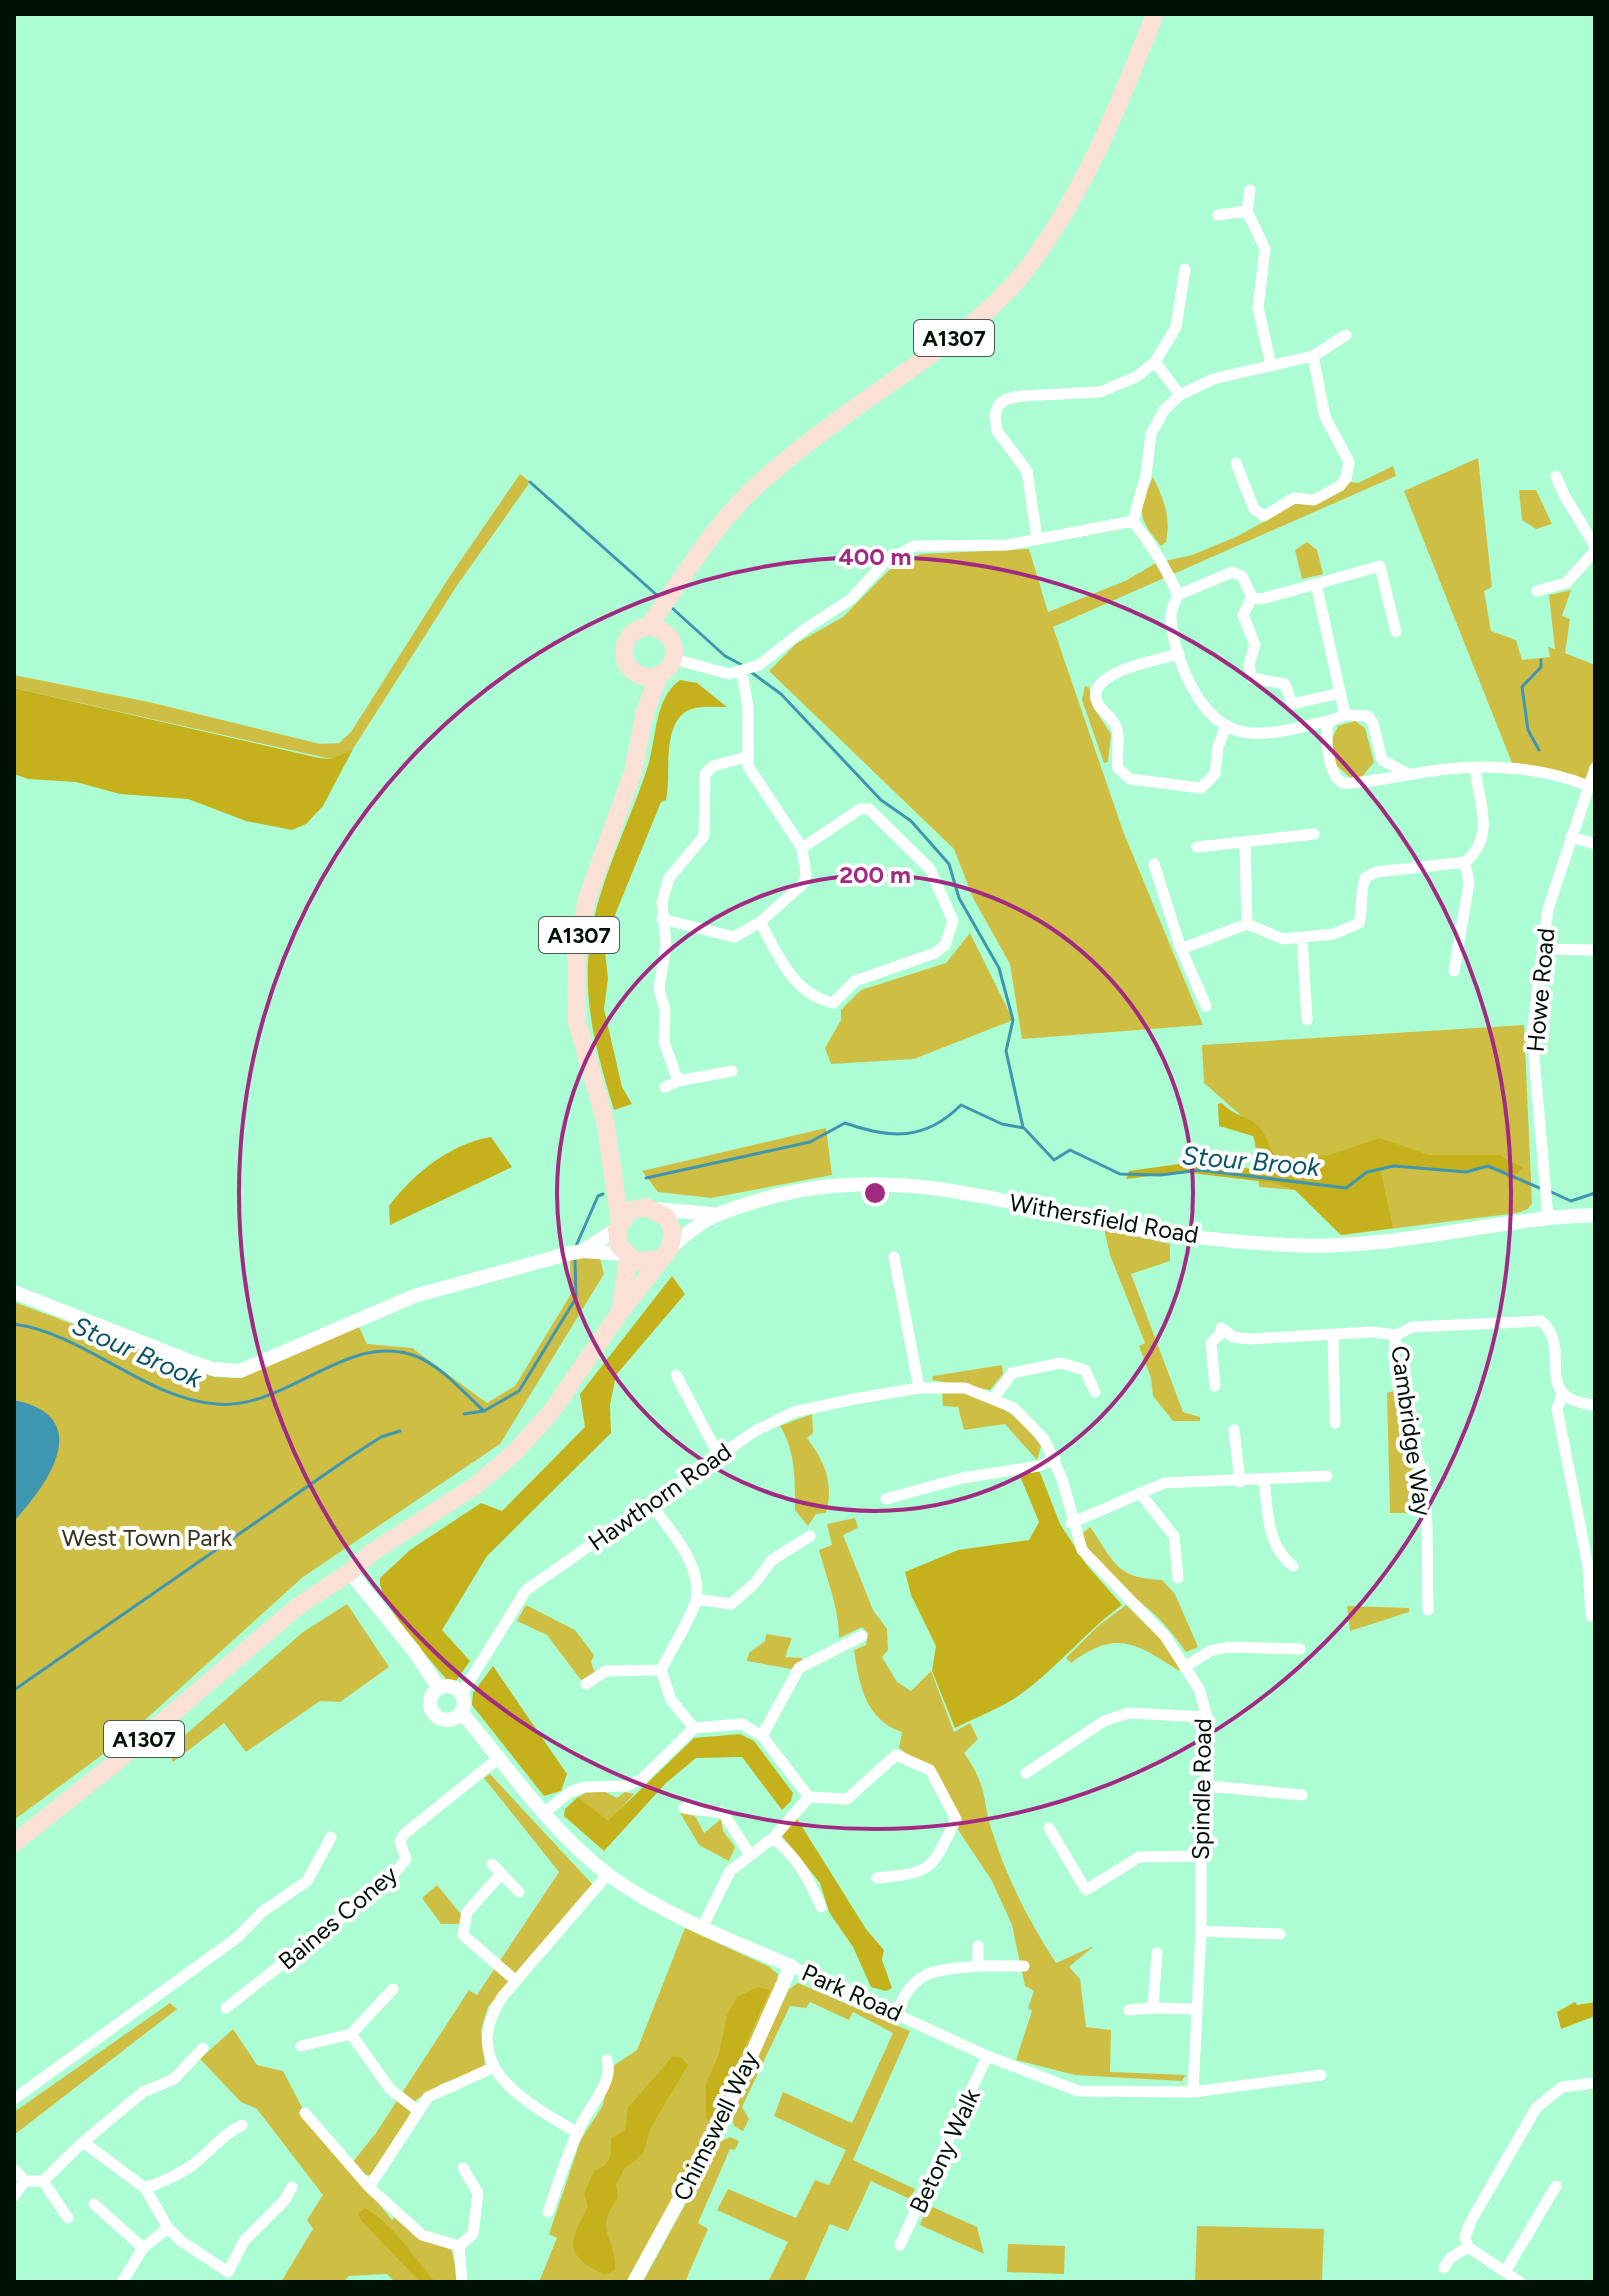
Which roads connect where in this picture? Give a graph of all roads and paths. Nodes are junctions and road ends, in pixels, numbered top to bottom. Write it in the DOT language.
graph roads {
  1 [pos="1155,14"];
  2 [pos="1250,190"];
  3 [pos="1247,211"];
  4 [pos="1218,215"];
  5 [pos="1185,269"];
  6 [pos="1346,335"];
  7 [pos="1313,356"];
  8 [pos="1155,362"];
  9 [pos="1271,365"];
  10 [pos="1180,395"];
  11 [pos="1236,463"];
  12 [pos="1556,476"];
  13 [pos="1133,521"];
  14 [pos="1037,538"];
  15 [pos="1595,548"];
  16 [pos="1316,584"];
  17 [pos="1537,591"];
  18 [pos="1178,595"];
  19 [pos="1252,597"];
  20 [pos="658,630"];
  21 [pos="1396,632"];
  22 [pos="1179,654"];
  23 [pos="674,659"];
  24 [pos="742,672"];
  25 [pos="635,673"];
  26 [pos="659,675"];
  27 [pos="1340,693"];
  28 [pos="645,712"];
  29 [pos="1345,715"];
  30 [pos="1329,721"];
  31 [pos="1226,725"];
  32 [pos="746,757"];
  33 [pos="1382,760"];
  34 [pos="1475,767"];
  35 [pos="1595,768"];
  36 [pos="1408,774"];
  37 [pos="1379,777"];
  38 [pos="1586,785"];
  39 [pos="1314,834"];
  40 [pos="1571,837"];
  41 [pos="1245,842"];
  42 [pos="1595,844"];
  43 [pos="1197,847"];
  44 [pos="802,848"];
  45 [pos="1465,862"];
  46 [pos="1154,864"];
  47 [pos="662,919"];
  48 [pos="760,922"];
  49 [pos="1247,924"];
  50 [pos="1302,938"];
  51 [pos="1181,949"];
  52 [pos="1542,949"];
  53 [pos="1595,950"];
  54 [pos="1454,971"];
  55 [pos="1206,1006"];
  56 [pos="1307,1020"];
  57 [pos="732,1071"];
  58 [pos="678,1081"];
  59 [pos="665,1087"];
  60 [pos="613,1164"];
  61 [pos="650,1208"];
  62 [pos="713,1214"];
  63 [pos="1595,1215"];
  64 [pos="1548,1218"];
  65 [pos="619,1225"];
  66 [pos="577,1252"];
  67 [pos="664,1254"];
  68 [pos="626,1256"];
  69 [pos="894,1257"];
  70 [pos="14,1292"];
  71 [pos="620,1312"];
  72 [pos="1333,1335"];
  73 [pos="1397,1335"];
  74 [pos="676,1375"];
  75 [pos="1215,1386"];
  76 [pos="919,1388"];
  77 [pos="1095,1392"];
  78 [pos="1562,1395"];
  79 [pos="994,1398"];
  80 [pos="1595,1405"];
  81 [pos="1335,1423"];
  82 [pos="1234,1430"];
  83 [pos="719,1456"];
  84 [pos="1055,1459"];
  85 [pos="1327,1476"];
  86 [pos="1264,1479"];
  87 [pos="1240,1482"];
  88 [pos="1140,1493"];
  89 [pos="886,1499"];
  90 [pos="651,1504"];
  91 [pos="1071,1523"];
  92 [pos="810,1536"];
  93 [pos="1294,1566"];
  94 [pos="350,1572"];
  95 [pos="1178,1578"];
  96 [pos="696,1599"];
  97 [pos="1428,1610"];
  98 [pos="1588,1616"];
  99 [pos="862,1636"];
  100 [pos="1300,1649"];
  101 [pos="1186,1666"];
  102 [pos="661,1670"];
  103 [pos="586,1684"];
  104 [pos="439,1688"];
  105 [pos="462,1693"];
  106 [pos="461,1712"];
  107 [pos="1207,1717"];
  108 [pos="694,1728"];
  109 [pos="762,1736"];
  110 [pos="500,1757"];
  111 [pos="1026,1773"];
  112 [pos="1208,1786"];
  113 [pos="1302,1795"];
  114 [pos="809,1797"];
  115 [pos="684,1808"];
  116 [pos="545,1812"];
  117 [pos="1049,1828"];
  118 [pos="331,1837"];
  119 [pos="773,1838"];
  120 [pos="14,1843"];
  121 [pos="749,1853"];
  122 [pos="1201,1856"];
  123 [pos="492,1864"];
  124 [pos="501,1874"];
  125 [pos="608,1874"];
  126 [pos="877,1878"];
  127 [pos="519,1892"];
  128 [pos="821,1907"];
  129 [pos="702,1928"];
  130 [pos="1201,1931"];
  131 [pos="1280,1934"];
  132 [pos="978,1946"];
  133 [pos="1157,1953"];
  134 [pos="791,1966"];
  135 [pos="978,1966"];
  136 [pos="1024,1966"];
  137 [pos="516,1981"];
  138 [pos="393,1989"];
  139 [pos="226,2008"];
  140 [pos="1153,2008"];
  141 [pos="1195,2009"];
  142 [pos="1129,2010"];
  143 [pos="896,2013"];
  144 [pos="351,2034"];
  145 [pos="301,2046"];
  146 [pos="203,2048"];
  147 [pos="987,2056"];
  148 [pos="607,2060"];
  149 [pos="492,2068"];
  150 [pos="1321,2075"];
  151 [pos="1595,2083"];
  152 [pos="1193,2092"];
  153 [pos="14,2099"];
  154 [pos="417,2110"];
  155 [pos="305,2113"];
  156 [pos="242,2125"];
  157 [pos="578,2133"];
  158 [pos="83,2142"];
  159 [pos="463,2168"];
  160 [pos="14,2169"];
  161 [pos="25,2181"];
  162 [pos="43,2181"];
  163 [pos="1556,2186"];
  164 [pos="292,2187"];
  165 [pos="369,2187"];
  166 [pos="145,2188"];
  167 [pos="14,2196"];
  168 [pos="94,2204"];
  169 [pos="548,2212"];
  170 [pos="68,2218"];
  171 [pos="168,2228"];
  172 [pos="900,2245"];
  173 [pos="459,2246"];
  174 [pos="1468,2247"];
  175 [pos="143,2248"];
  176 [pos="1444,2268"];
  177 [pos="1505,2272"];
  178 [pos="226,2277"];
  179 [pos="122,2282"];
  180 [pos="462,2282"];
  181 [pos="634,2282"];
  182 [pos="1520,2282"];
  1 -- 20 [label="main road, A1307"];
  2 -- 3 [label="street"];
  3 -- 4 [label="street"];
  3 -- 9 [label="street"];
  5 -- 8 [label="street"];
  6 -- 7 [label="street"];
  7 -- 9 [label="street"];
  7 -- 11 [label="street"];
  8 -- 10 [label="street"];
  8 -- 14 [label="street"];
  9 -- 10 [label="street"];
  10 -- 13 [label="street"];
  12 -- 15 [label="street"];
  13 -- 14 [label="street"];
  13 -- 18 [label="street"];
  14 -- 24 [label="street"];
  15 -- 17 [label="street"];
  16 -- 19 [label="street"];
  16 -- 21 [label="street"];
  16 -- 27 [label="street"];
  18 -- 19 [label="street"];
  18 -- 22 [label="street"];
  19 -- 27 [label="street"];
  20 -- 23 [label="main road"];
  20 -- 25 [label="main road"];
  22 -- 31 [label="street"];
  22 -- 31 [label="street"];
  23 -- 24 [label="street"];
  23 -- 26 [label="main road"];
  24 -- 32 [label="street"];
  25 -- 26 [label="main road"];
  25 -- 28 [label="main road"];
  26 -- 28 [label="main road"];
  27 -- 29 [label="street"];
  28 -- 60 [label="main road, A1307"];
  29 -- 30 [label="street"];
  29 -- 33 [label="street"];
  30 -- 31 [label="street"];
  30 -- 37 [label="street"];
  32 -- 44 [label="street"];
  32 -- 47 [label="street"];
  33 -- 36 [label="street"];
  33 -- 37 [label="street"];
  34 -- 36 [label="street"];
  34 -- 38 [label="street"];
  34 -- 45 [label="street"];
  35 -- 38 [label="street, Howe Road"];
  36 -- 37 [label="street"];
  38 -- 40 [label="street, Howe Road"];
  39 -- 41 [label="street"];
  40 -- 42 [label="street"];
  40 -- 52 [label="street, Howe Road"];
  41 -- 43 [label="street"];
  41 -- 49 [label="street"];
  44 -- 48 [label="street"];
  44 -- 48 [label="street"];
  45 -- 50 [label="street"];
  45 -- 54 [label="street"];
  46 -- 51 [label="street"];
  47 -- 48 [label="street"];
  47 -- 58 [label="street"];
  49 -- 50 [label="street"];
  49 -- 51 [label="street"];
  50 -- 56 [label="street"];
  51 -- 55 [label="street"];
  52 -- 53 [label="street"];
  52 -- 64 [label="street, Howe Road"];
  57 -- 58 [label="street"];
  58 -- 59 [label="street"];
  60 -- 61 [label="main road"];
  60 -- 65 [label="main road"];
  61 -- 62 [label="street, Withersfield Road"];
  61 -- 65 [label="main road"];
  61 -- 67 [label="main road"];
  62 -- 64 [label="street, Withersfield Road"];
  62 -- 67 [label="street, Withersfield Road"];
  63 -- 64 [label="street, Withersfield Road"];
  65 -- 66 [label="street"];
  65 -- 68 [label="main road, A1307"];
  66 -- 68 [label="street"];
  66 -- 70 [label="street"];
  67 -- 68 [label="main road"];
  67 -- 71 [label="main road, A1307"];
  68 -- 71 [label="main road, A1307"];
  69 -- 76 [label="street"];
  71 -- 94 [label="main road, A1307"];
  72 -- 73 [label="street"];
  72 -- 75 [label="street"];
  72 -- 81 [label="street"];
  73 -- 78 [label="street, Cambridge Way"];
  73 -- 97 [label="street, Cambridge Way"];
  74 -- 83 [label="street"];
  76 -- 79 [label="street, Spindle Road"];
  76 -- 83 [label="street, Hawthorn Road"];
  77 -- 79 [label="street"];
  78 -- 80 [label="street"];
  78 -- 98 [label="street, Cambridge Way"];
  79 -- 84 [label="street, Spindle Road"];
  82 -- 87 [label="street"];
  83 -- 90 [label="street, Hawthorn Road"];
  84 -- 89 [label="street"];
  84 -- 91 [label="street, Spindle Road"];
  85 -- 86 [label="street"];
  86 -- 87 [label="street"];
  86 -- 93 [label="street"];
  87 -- 88 [label="street"];
  88 -- 91 [label="street"];
  88 -- 95 [label="street"];
  90 -- 96 [label="street"];
  90 -- 105 [label="street, Hawthorn Road"];
  91 -- 101 [label="street, Spindle Road"];
  92 -- 96 [label="street"];
  94 -- 104 [label="street"];
  94 -- 120 [label="main road, A1307"];
  96 -- 102 [label="street"];
  99 -- 109 [label="street"];
  100 -- 101 [label="street"];
  101 -- 107 [label="street, Spindle Road"];
  102 -- 103 [label="street"];
  102 -- 108 [label="street"];
  104 -- 105 [label="street"];
  104 -- 106 [label="street"];
  105 -- 106 [label="street"];
  106 -- 110 [label="street, Park Road"];
  107 -- 111 [label="street"];
  107 -- 112 [label="street, Spindle Road"];
  108 -- 109 [label="street"];
  108 -- 116 [label="street"];
  109 -- 114 [label="street"];
  110 -- 116 [label="street, Park Road"];
  110 -- 139 [label="street, Baines Coney"];
  112 -- 113 [label="street"];
  112 -- 122 [label="street, Spindle Road"];
  114 -- 119 [label="street"];
  114 -- 126 [label="street"];
  115 -- 121 [label="street"];
  116 -- 125 [label="street, Park Road"];
  117 -- 122 [label="street"];
  118 -- 153 [label="street"];
  119 -- 121 [label="street"];
  119 -- 128 [label="street"];
  121 -- 129 [label="street"];
  122 -- 130 [label="street, Spindle Road"];
  123 -- 124 [label="street"];
  124 -- 127 [label="street"];
  124 -- 137 [label="street"];
  125 -- 129 [label="street, Park Road"];
  125 -- 137 [label="street"];
  129 -- 134 [label="street, Park Road"];
  130 -- 131 [label="street"];
  130 -- 141 [label="street, Spindle Road"];
  132 -- 135 [label="street"];
  133 -- 140 [label="street"];
  134 -- 143 [label="street, Park Road"];
  134 -- 181 [label="street, Chimswell Way"];
  135 -- 136 [label="street"];
  135 -- 143 [label="street"];
  137 -- 149 [label="street"];
  138 -- 144 [label="street"];
  140 -- 141 [label="street"];
  140 -- 142 [label="street"];
  141 -- 152 [label="street, Spindle Road"];
  143 -- 147 [label="street, Park Road"];
  144 -- 145 [label="street"];
  144 -- 154 [label="street"];
  146 -- 158 [label="street"];
  147 -- 152 [label="street, Park Road"];
  147 -- 172 [label="street, Betony Walk"];
  148 -- 157 [label="street"];
  149 -- 154 [label="street"];
  149 -- 157 [label="street"];
  150 -- 152 [label="street, Park Road"];
  151 -- 174 [label="street"];
  154 -- 165 [label="street"];
  155 -- 165 [label="street"];
  156 -- 166 [label="street"];
  157 -- 169 [label="street"];
  158 -- 162 [label="street"];
  158 -- 166 [label="street"];
  159 -- 173 [label="street"];
  160 -- 161 [label="street"];
  161 -- 162 [label="street"];
  161 -- 167 [label="street"];
  162 -- 170 [label="street"];
  163 -- 177 [label="street"];
  164 -- 178 [label="street"];
  165 -- 173 [label="street"];
  166 -- 171 [label="street"];
  168 -- 175 [label="street"];
  171 -- 175 [label="street"];
  171 -- 178 [label="street"];
  173 -- 180 [label="street"];
  174 -- 176 [label="street"];
  174 -- 177 [label="street"];
  175 -- 179 [label="street"];
  177 -- 182 [label="street"];
}
